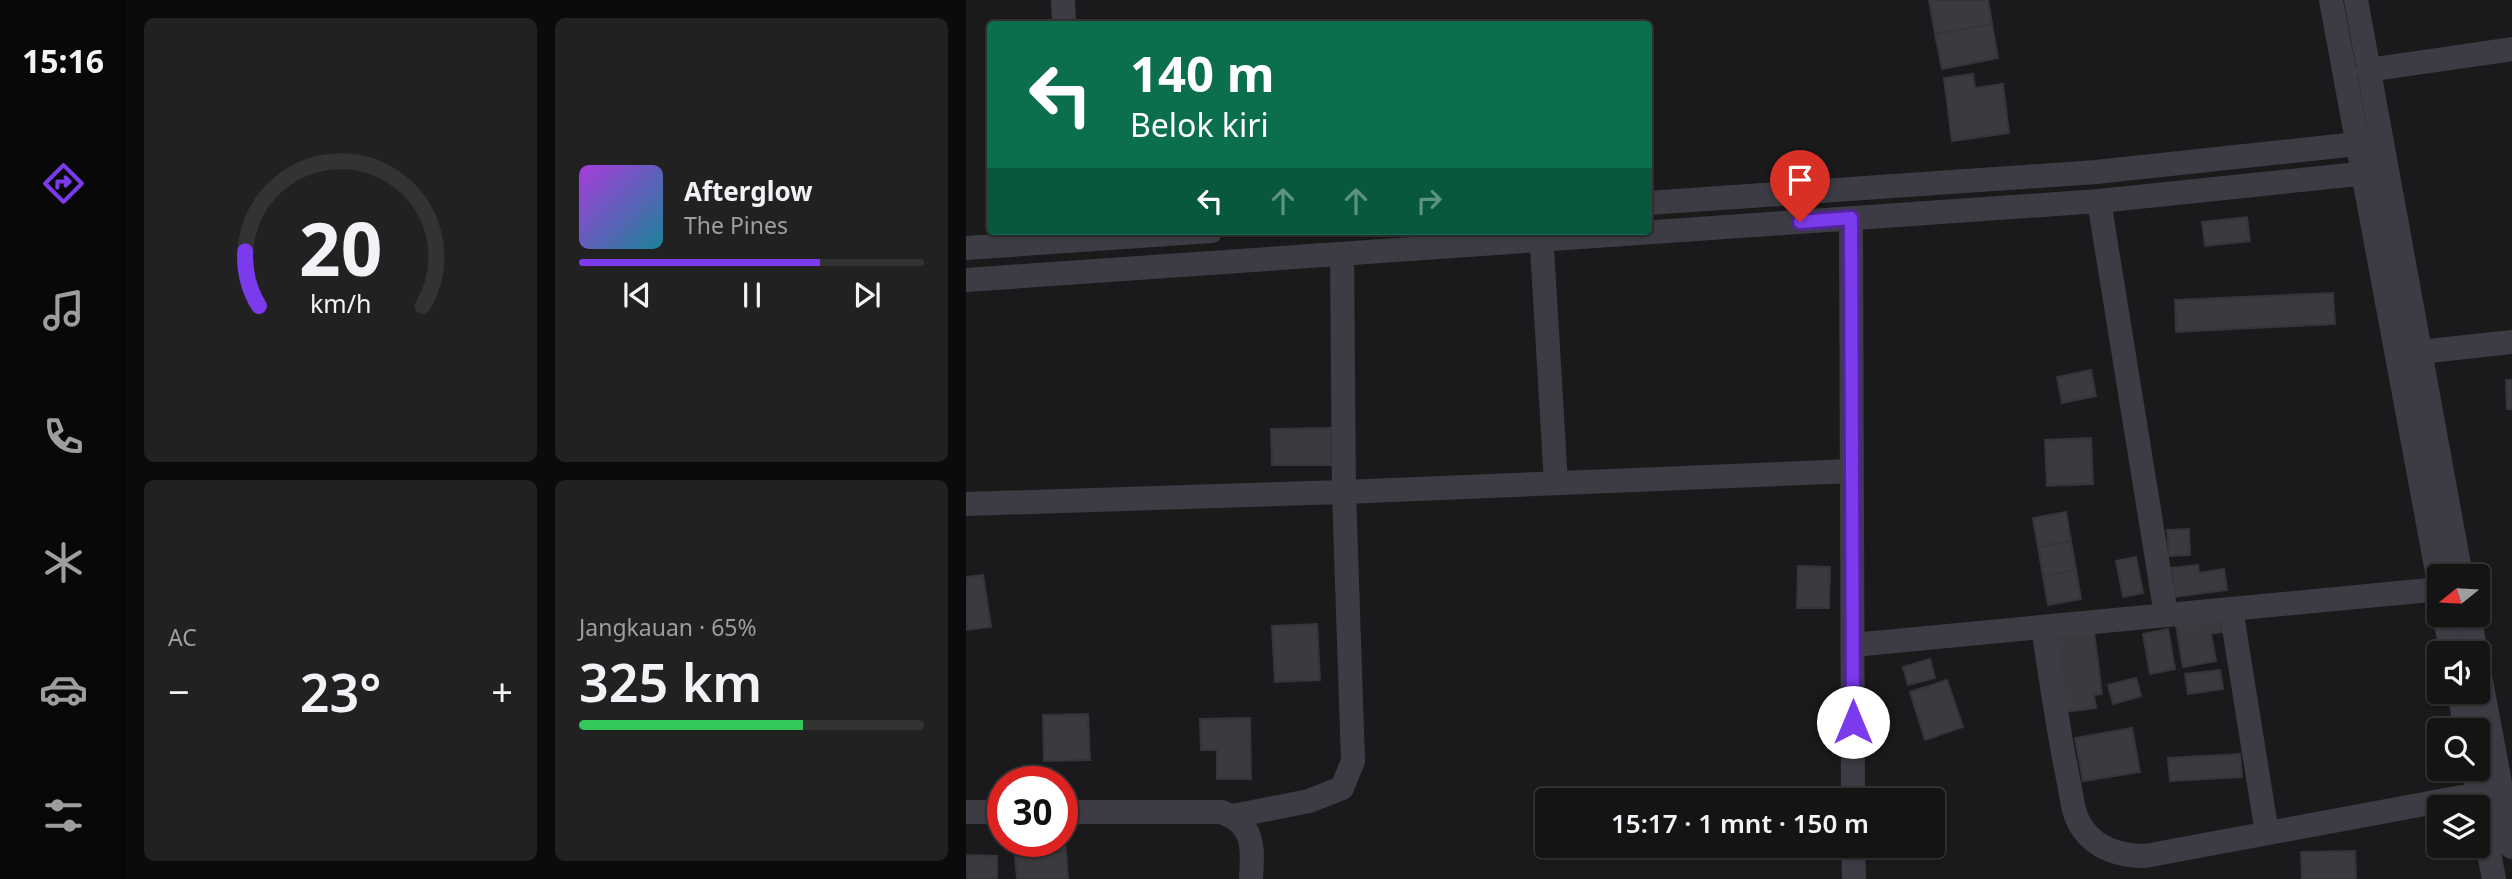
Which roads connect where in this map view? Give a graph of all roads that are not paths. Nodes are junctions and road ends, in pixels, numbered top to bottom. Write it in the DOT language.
graph roads {
  1 [pos="1063,0"];
  2 [pos="2331,0"];
  3 [pos="2356,0"];
  4 [pos="1064,21"];
  5 [pos="2512,49"];
  6 [pos="2368,69"];
  7 [pos="2357,144"];
  8 [pos="2382,144"];
  9 [pos="2374,172"];
  10 [pos="2099,201"];
  11 [pos="1652,203"];
  12 [pos="1851,218"];
  13 [pos="1652,229"];
  14 [pos="1076,235"];
  15 [pos="1541,235"];
  16 [pos="966,248"];
  17 [pos="1342,254"];
  18 [pos="966,280"];
  19 [pos="2512,342"];
  20 [pos="2420,352"];
  21 [pos="1852,471"];
  22 [pos="1556,483"];
  23 [pos="1344,492"];
  24 [pos="966,504"];
  25 [pos="2436,564"];
  26 [pos="2459,564"];
  27 [pos="2427,589"];
  28 [pos="2231,609"];
  29 [pos="2166,615"];
  30 [pos="2043,627"];
  31 [pos="1853,645"];
  32 [pos="2485,704"];
  33 [pos="2476,781"];
  34 [pos="1853,788"];
  35 [pos="2478,794"];
  36 [pos="966,812"];
  37 [pos="987,812"];
  38 [pos="1078,812"];
  39 [pos="1233,816"];
  40 [pos="2267,833"];
  41 [pos="2512,847"];
  42 [pos="1853,858"];
  43 [pos="1251,879"];
  44 [pos="1854,879"];
  45 [pos="2494,879"];
  1 -- 4 [label="street"];
  2 -- 7 [label="street"];
  3 -- 6 [label="street"];
  5 -- 6 [label="street"];
  6 -- 8 [label="street"];
  7 -- 8 [label="street"];
  7 -- 9 [label="street"];
  7 -- 11 [label="street"];
  8 -- 9 [label="street"];
  9 -- 10 [label="street"];
  9 -- 20 [label="street"];
  9 -- 25 [label="street"];
  10 -- 12 [label="street"];
  10 -- 29 [label="street"];
  12 -- 13 [label="street"];
  12 -- 21 [label="street"];
  14 -- 16 [label="street"];
  15 -- 17 [label="street"];
  15 -- 22 [label="street"];
  17 -- 18 [label="street"];
  17 -- 23 [label="street"];
  19 -- 20 [label="street"];
  20 -- 26 [label="street"];
  21 -- 22 [label="street"];
  21 -- 31 [label="street"];
  22 -- 23 [label="street"];
  23 -- 24 [label="street"];
  23 -- 39 [label="street"];
  27 -- 28 [label="street"];
  28 -- 29 [label="street"];
  28 -- 40 [label="street"];
  29 -- 30 [label="street"];
  30 -- 31 [label="street"];
  30 -- 40 [label="street"];
  31 -- 34 [label="street"];
  32 -- 41 [label="street"];
  33 -- 35 [label="street"];
  35 -- 40 [label="street"];
  35 -- 45 [label="street"];
  36 -- 37 [label="street"];
  38 -- 39 [label="street"];
  39 -- 43 [label="street"];
  42 -- 44 [label="street"];
}
